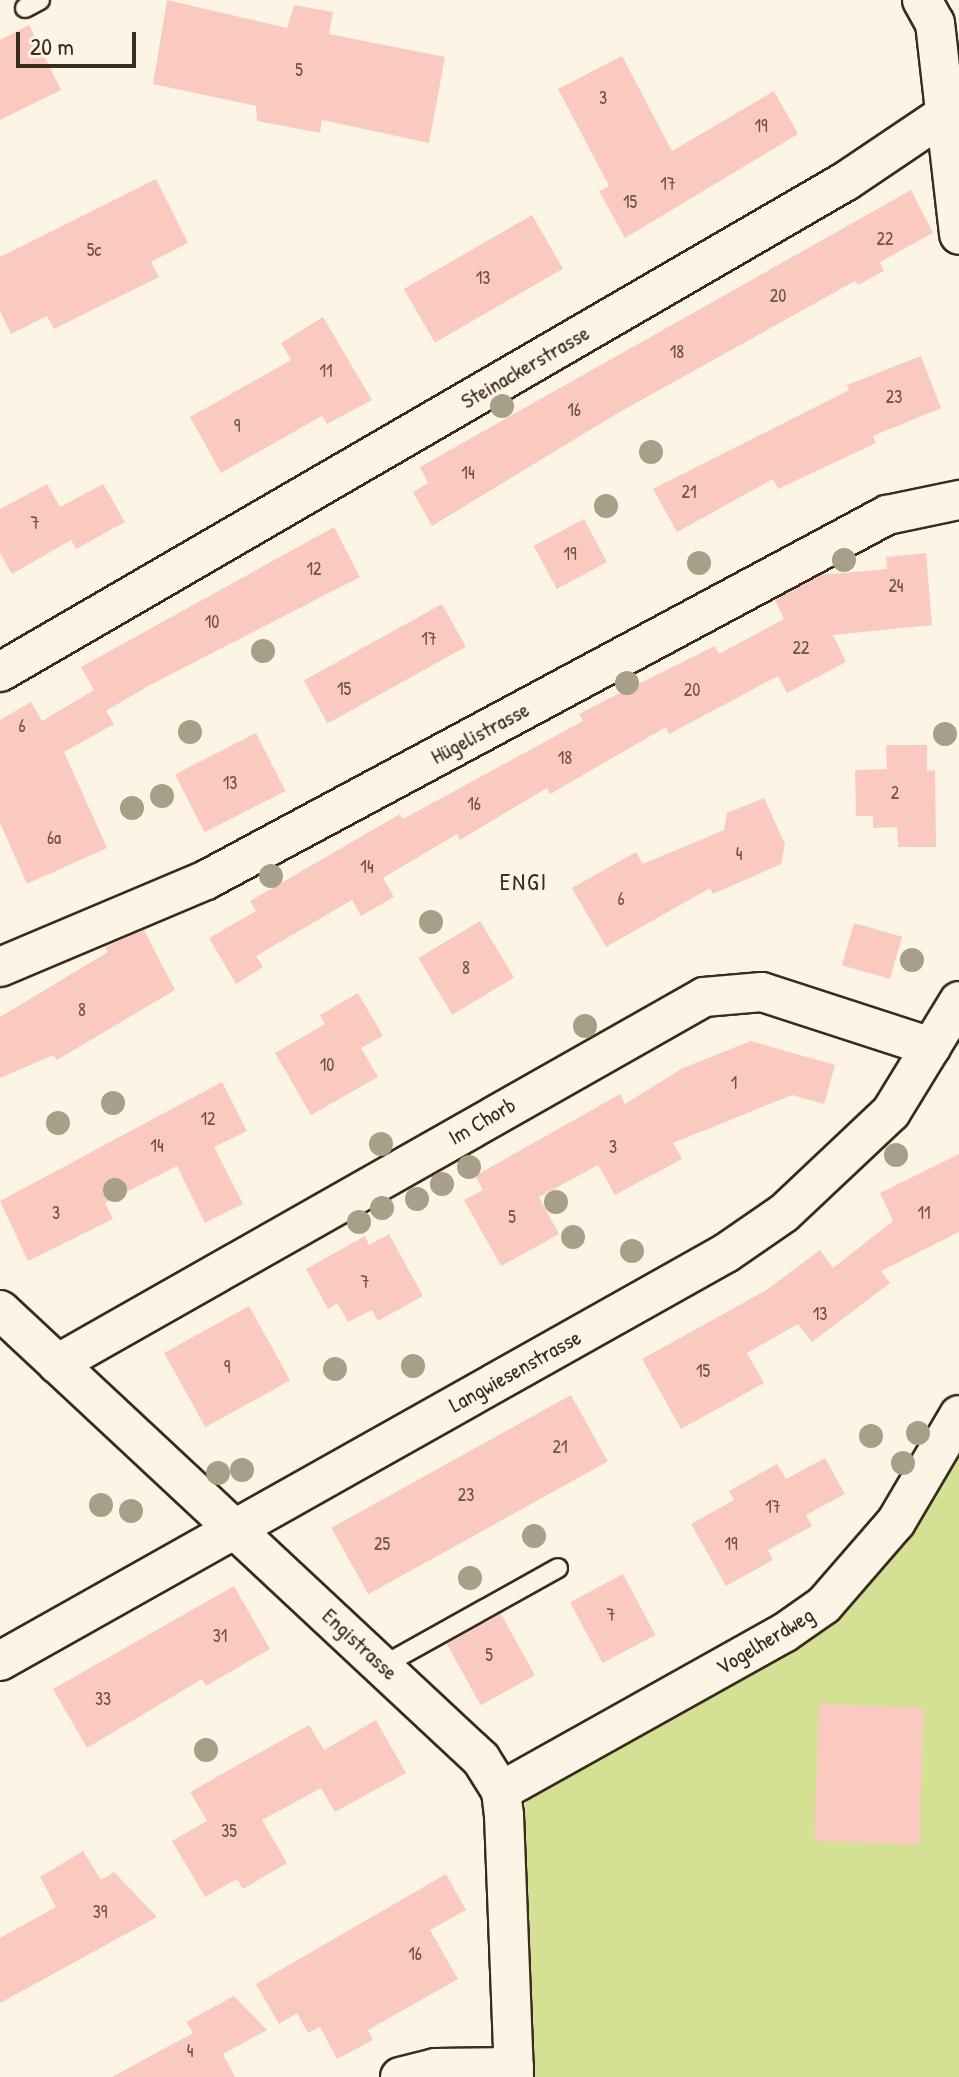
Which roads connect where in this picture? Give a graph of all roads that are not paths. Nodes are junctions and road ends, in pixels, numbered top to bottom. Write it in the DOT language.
graph roads {
  1 [pos="922,0"];
  2 [pos="944,115"];
  3 [pos="959,235"];
  4 [pos="959,500"];
  5 [pos="0,672"];
  6 [pos="0,967"];
  7 [pos="959,1001"];
  8 [pos="931,1047"];
  9 [pos="0,1310"];
  10 [pos="57,1364"];
  11 [pos="959,1415"];
  12 [pos="235,1528"];
  13 [pos="558,1568"];
  14 [pos="0,1661"];
  15 [pos="384,1665"];
  16 [pos="501,1791"];
  17 [pos="514,2072"];
  18 [pos="400,2077"];
  1 -- 2 [label="street"];
  2 -- 3 [label="street"];
  2 -- 5 [label="street, Steinackerstrasse"];
  4 -- 6 [label="street, Hügelistrasse"];
  7 -- 8 [label="street, Langwiesenstrasse"];
  8 -- 10 [label="street, Im Chorb"];
  8 -- 12 [label="street, Langwiesenstrasse"];
  9 -- 10 [label="street, Engistrasse"];
  10 -- 12 [label="street, Engistrasse"];
  11 -- 16 [label="street, Vogelherdweg"];
  12 -- 14 [label="street, Langwiesenstrasse"];
  12 -- 15 [label="street, Engistrasse"];
  13 -- 15 [label="lane"];
  15 -- 16 [label="street, Engistrasse"];
  16 -- 17 [label="street"];
  17 -- 18 [label="street"];
}
